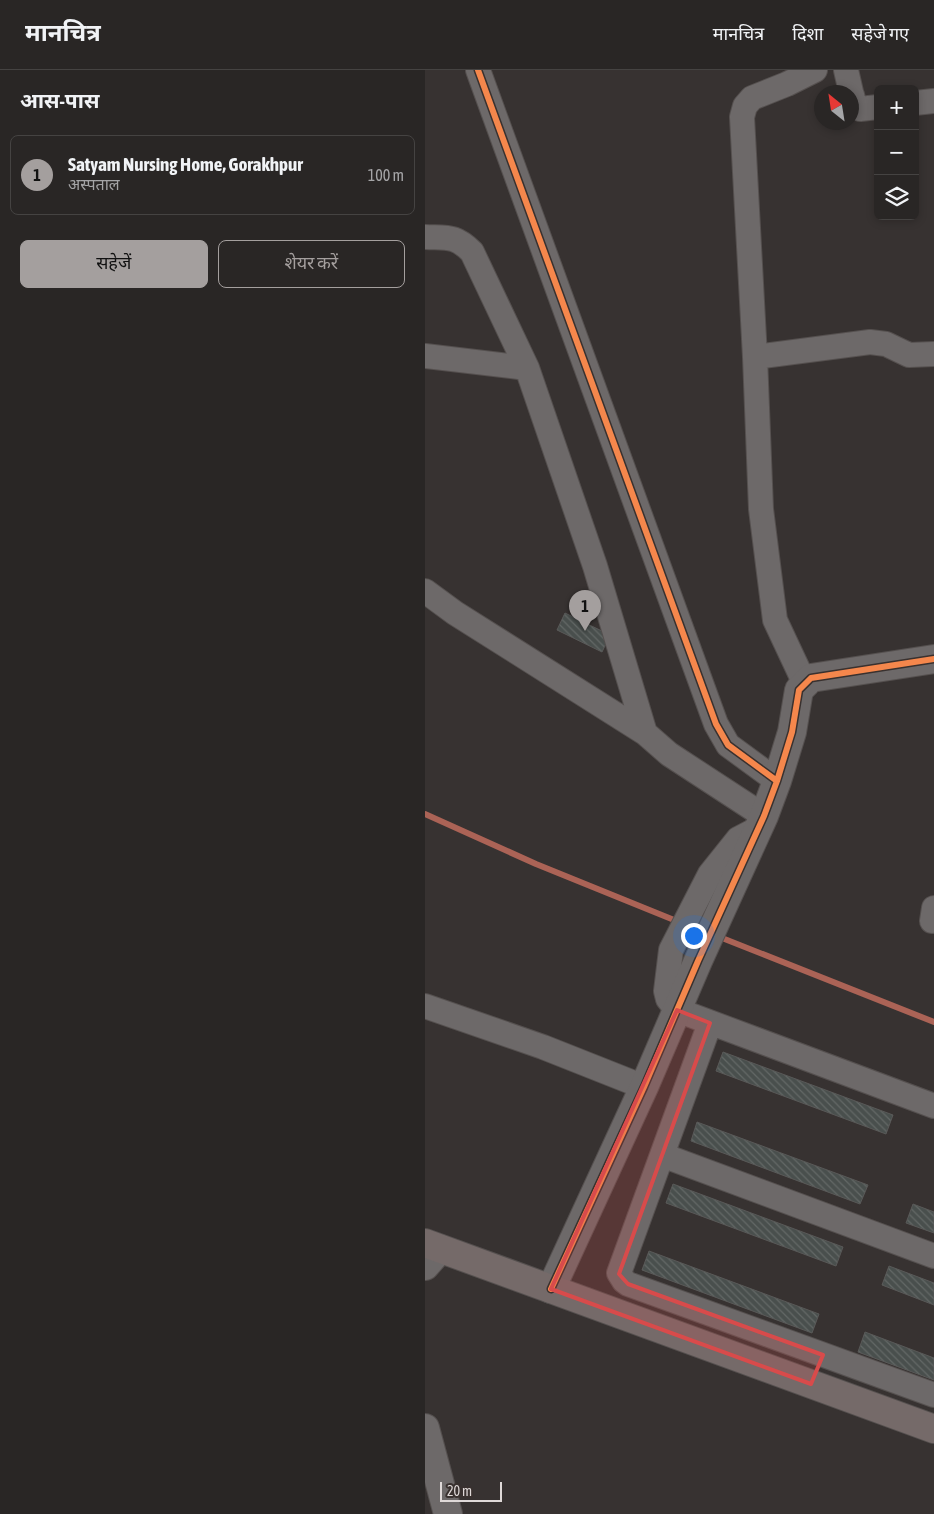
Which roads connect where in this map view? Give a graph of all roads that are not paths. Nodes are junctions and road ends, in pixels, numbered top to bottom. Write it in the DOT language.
graph roads {
  1 [pos="478,70"];
  2 [pos="815,70"];
  3 [pos="846,70"];
  4 [pos="849,85"];
  5 [pos="934,100"];
  6 [pos="919,102"];
  7 [pos="874,107"];
  8 [pos="859,109"];
  9 [pos="425,237"];
  10 [pos="934,354"];
  11 [pos="425,356"];
  12 [pos="755,357"];
  13 [pos="527,368"];
  14 [pos="425,591"];
  15 [pos="934,659"];
  16 [pos="805,684"];
  17 [pos="645,733"];
  18 [pos="777,781"];
  19 [pos="761,822"];
  20 [pos="425,1006"];
  21 [pos="677,1010"];
  22 [pos="710,1022"];
  23 [pos="644,1087"];
  24 [pos="934,1106"];
  25 [pos="662,1155"];
  26 [pos="430,1253"];
  27 [pos="934,1256"];
  28 [pos="551,1289"];
  29 [pos="823,1355"];
  30 [pos="811,1384"];
  31 [pos="934,1395"];
  32 [pos="425,1428"];
  33 [pos="934,1428"];
  34 [pos="445,1513"];
  1 -- 18 [label="street"];
  2 -- 12 [label="street"];
  3 -- 4 [label="street"];
  5 -- 6 [label="street"];
  7 -- 8 [label="street"];
  9 -- 13 [label="street"];
  10 -- 12 [label="street"];
  11 -- 13 [label="street"];
  12 -- 16 [label="street"];
  13 -- 17 [label="street"];
  14 -- 17 [label="street"];
  15 -- 16 [label="street"];
  16 -- 18 [label="street"];
  17 -- 19 [label="street"];
  18 -- 19 [label="street"];
  19 -- 21 [label="street"];
  19 -- 21 [label="street"];
  20 -- 23 [label="street"];
  21 -- 22 [label="street"];
  21 -- 23 [label="street"];
  22 -- 24 [label="street"];
  22 -- 25 [label="street"];
  23 -- 28 [label="street"];
  25 -- 27 [label="street"];
  25 -- 29 [label="street"];
  26 -- 28 [label="highway"];
  28 -- 30 [label="highway"];
  29 -- 30 [label="street"];
  29 -- 31 [label="street"];
  30 -- 33 [label="highway"];
  32 -- 34 [label="street"];
}
